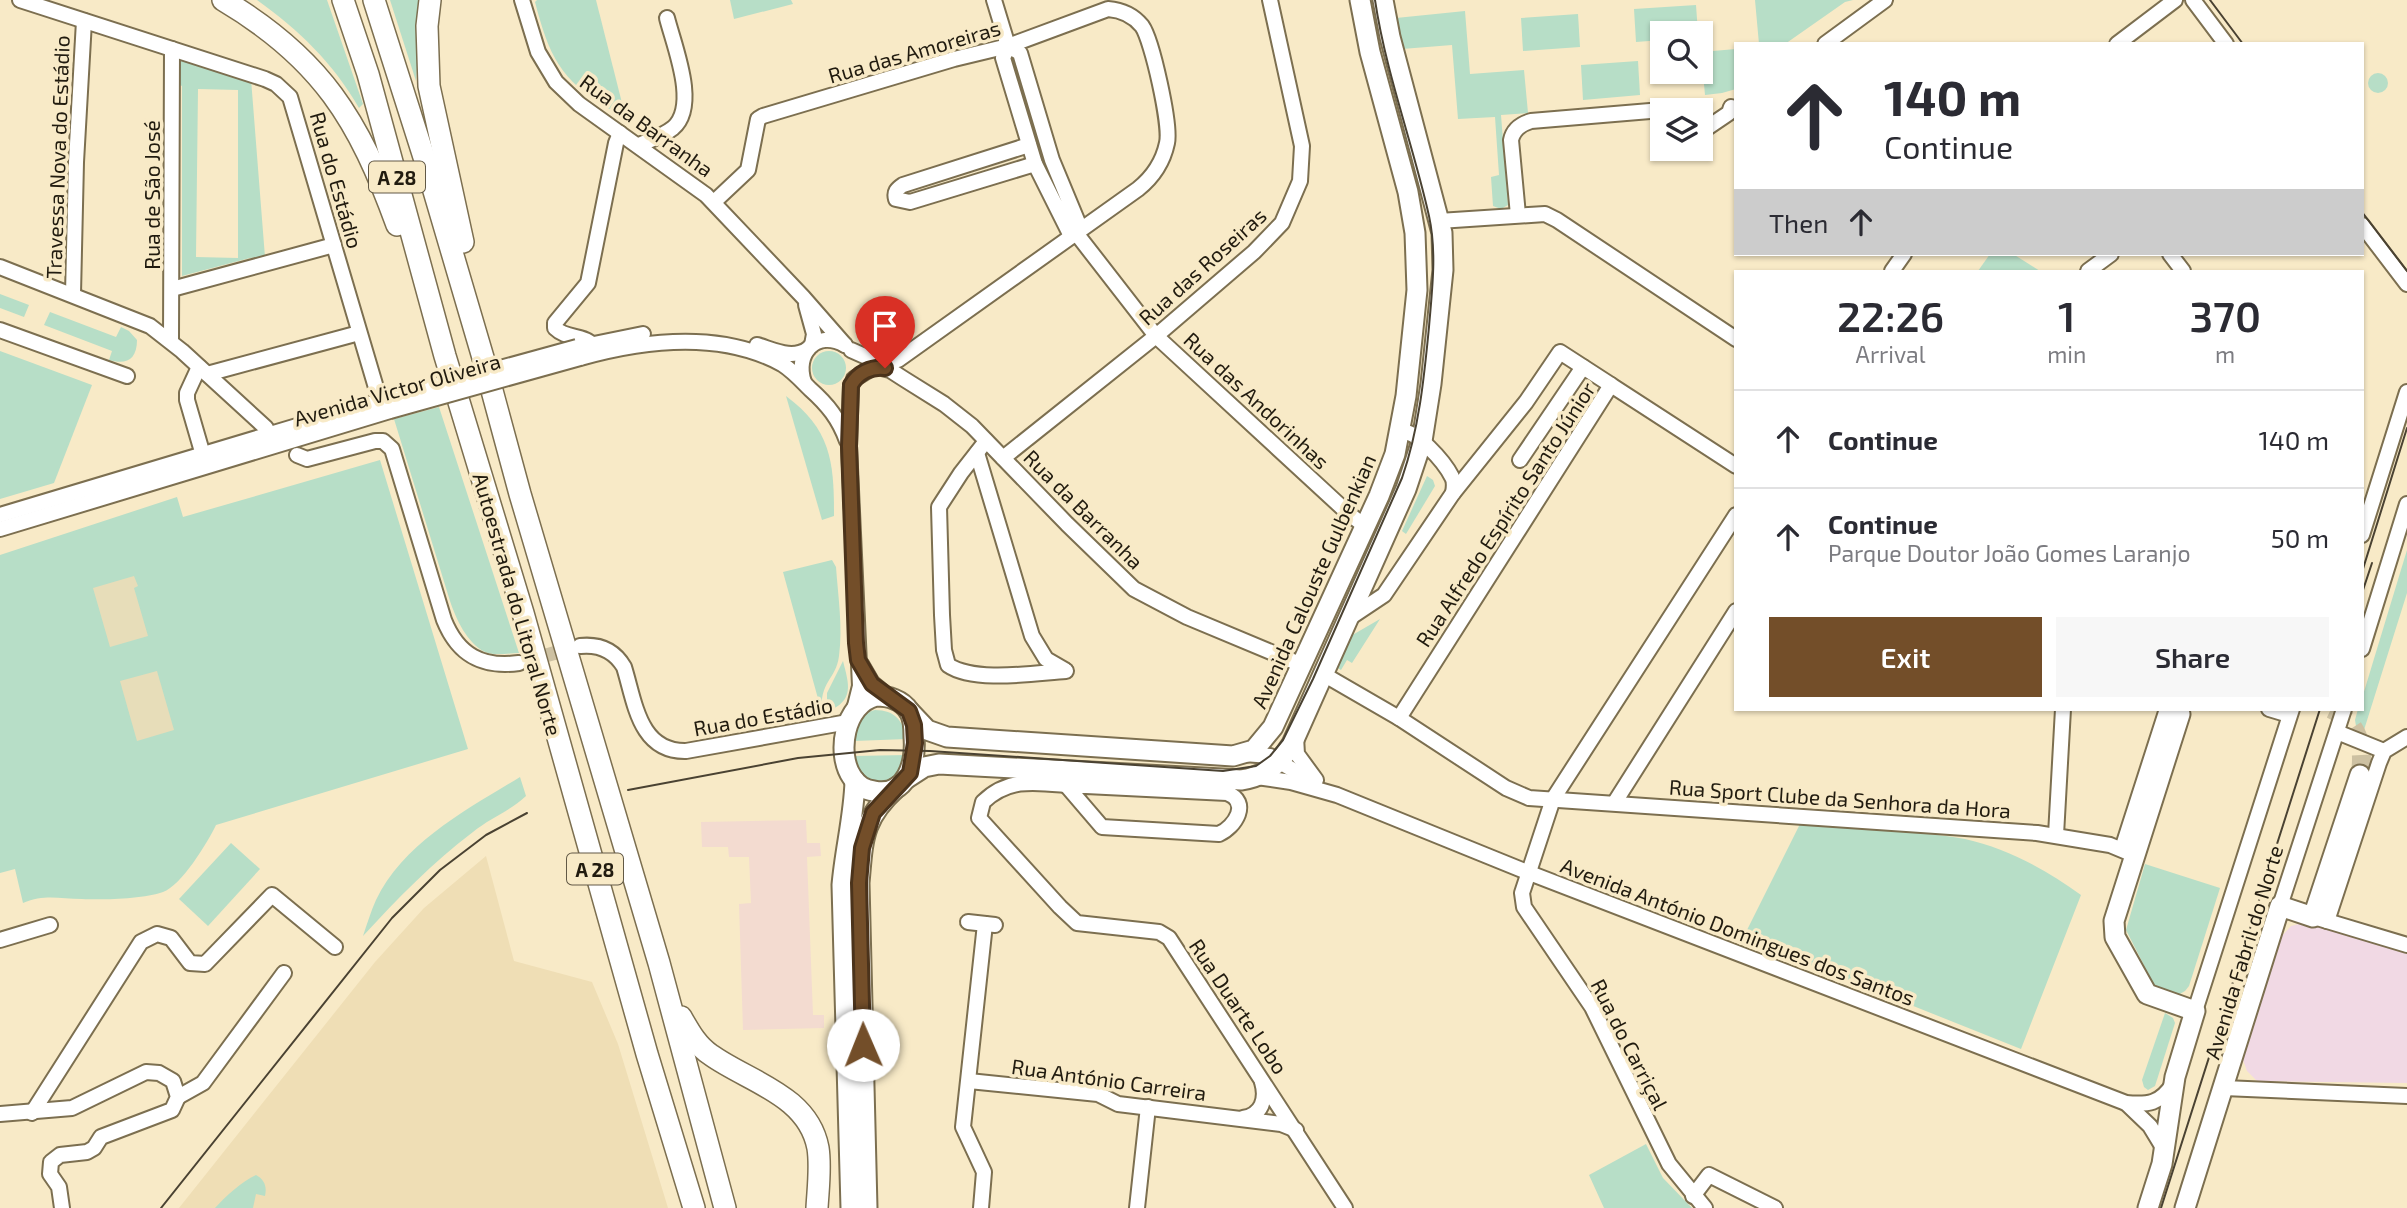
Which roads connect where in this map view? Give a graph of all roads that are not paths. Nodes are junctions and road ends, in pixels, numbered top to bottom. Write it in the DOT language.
graph roads {
  1 [pos="20,0"];
  2 [pos="343,0"];
  3 [pos="374,0"];
  4 [pos="430,0"];
  5 [pos="522,0"];
  6 [pos="994,0"];
  7 [pos="1270,0"];
  8 [pos="1360,0"];
  9 [pos="1383,0"];
  10 [pos="1885,0"];
  11 [pos="2175,0"];
  12 [pos="2193,0"];
  13 [pos="225,2"];
  14 [pos="667,18"];
  15 [pos="84,21"];
  16 [pos="1828,42"];
  17 [pos="2120,42"];
  18 [pos="2224,42"];
  19 [pos="1007,46"];
  20 [pos="172,49"];
  21 [pos="1734,106"];
  22 [pos="1650,112"];
  23 [pos="1713,114"];
  24 [pos="1713,124"];
  25 [pos="620,133"];
  26 [pos="639,145"];
  27 [pos="1029,145"];
  28 [pos="1035,164"];
  29 [pos="714,202"];
  30 [pos="1518,215"];
  31 [pos="1440,221"];
  32 [pos="2364,228"];
  33 [pos="1076,233"];
  34 [pos="334,245"];
  35 [pos="2108,256"];
  36 [pos="2172,256"];
  37 [pos="0,267"];
  38 [pos="2089,270"];
  39 [pos="2182,270"];
  40 [pos="2407,285"];
  41 [pos="172,289"];
  42 [pos="73,294"];
  43 [pos="803,297"];
  44 [pos="0,330"];
  45 [pos="359,334"];
  46 [pos="1156,336"];
  47 [pos="1734,338"];
  48 [pos="171,341"];
  49 [pos="592,344"];
  50 [pos="810,347"];
  51 [pos="848,348"];
  52 [pos="579,353"];
  53 [pos="445,356"];
  54 [pos="484,361"];
  55 [pos="878,362"];
  56 [pos="1583,367"];
  57 [pos="203,371"];
  58 [pos="127,376"];
  59 [pos="852,382"];
  60 [pos="1611,386"];
  61 [pos="809,387"];
  62 [pos="2407,393"];
  63 [pos="385,401"];
  64 [pos="266,428"];
  65 [pos="1399,432"];
  66 [pos="986,441"];
  67 [pos="1422,441"];
  68 [pos="849,446"];
  69 [pos="976,453"];
  70 [pos="297,455"];
  71 [pos="1003,458"];
  72 [pos="1520,460"];
  73 [pos="205,461"];
  74 [pos="1734,465"];
  75 [pos="1453,493"];
  76 [pos="2407,503"];
  77 [pos="0,515"];
  78 [pos="1734,518"];
  79 [pos="1365,526"];
  80 [pos="0,529"];
  81 [pos="2364,529"];
  82 [pos="1734,614"];
  83 [pos="1347,620"];
  84 [pos="2364,643"];
  85 [pos="580,646"];
  86 [pos="858,660"];
  87 [pos="519,663"];
  88 [pos="1302,665"];
  89 [pos="1324,674"];
  90 [pos="889,697"];
  91 [pos="909,711"];
  92 [pos="2063,711"];
  93 [pos="2173,711"];
  94 [pos="2343,711"];
  95 [pos="2290,712"];
  96 [pos="851,716"];
  97 [pos="1399,718"];
  98 [pos="2337,732"];
  99 [pos="1297,734"];
  100 [pos="2407,737"];
  101 [pos="2384,751"];
  102 [pos="1244,754"];
  103 [pos="1279,761"];
  104 [pos="2360,775"];
  105 [pos="1257,777"];
  106 [pos="855,781"];
  107 [pos="902,783"];
  108 [pos="1066,785"];
  109 [pos="1337,795"];
  110 [pos="1553,799"];
  111 [pos="1615,802"];
  112 [pos="2056,835"];
  113 [pos="2128,852"];
  114 [pos="1527,872"];
  115 [pos="2280,906"];
  116 [pos="2320,919"];
  117 [pos="968,922"];
  118 [pos="50,925"];
  119 [pos="0,940"];
  120 [pos="2407,945"];
  121 [pos="335,947"];
  122 [pos="659,963"];
  123 [pos="284,973"];
  124 [pos="2195,1011"];
  125 [pos="1258,1071"];
  126 [pos="969,1080"];
  127 [pos="2174,1083"];
  128 [pos="2224,1088"];
  129 [pos="2407,1096"];
  130 [pos="178,1097"];
  131 [pos="2126,1103"];
  132 [pos="1148,1107"];
  133 [pos="32,1113"];
  134 [pos="0,1114"];
  135 [pos="1243,1118"];
  136 [pos="1296,1130"];
  137 [pos="2164,1149"];
  138 [pos="1693,1196"];
  139 [pos="818,1205"];
  140 [pos="62,1208"];
  141 [pos="694,1208"];
  142 [pos="725,1208"];
  143 [pos="851,1208"];
  144 [pos="867,1208"];
  145 [pos="981,1208"];
  146 [pos="1137,1208"];
  147 [pos="1345,1208"];
  148 [pos="1705,1208"];
  149 [pos="1775,1208"];
  150 [pos="2148,1208"];
  151 [pos="2185,1208"];
  1 -- 15 [label="street, Rua do Estádio"];
  2 -- 53 [label="highway, Autoestrada do Litoral Norte / A 28"];
  3 -- 54 [label="highway, Autoestrada do Litoral Norte / A 28"];
  4 -- 54 [label="highway"];
  5 -- 25 [label="street, Rua da Barranha"];
  6 -- 19 [label="street, Rua das Andorinhas"];
  7 -- 46 [label="street, Rua das Roseiras"];
  8 -- 65 [label="main road, Avenida Calouste Gulbenkian"];
  9 -- 31 [label="main road"];
  10 -- 16 [label="street"];
  11 -- 17 [label="street"];
  12 -- 18 [label="street"];
  13 -- 53 [label="highway"];
  14 -- 26 [label="street"];
  15 -- 20 [label="street, Rua do Estádio"];
  15 -- 42 [label="street, Travessa Nova do Estádio"];
  19 -- 27 [label="street, Rua das Andorinhas"];
  19 -- 29 [label="street, Rua das Amoreiras"];
  19 -- 33 [label="street, Rua das Andorinhas"];
  19 -- 33 [label="street, Rua das Amoreiras"];
  20 -- 34 [label="street, Rua do Estádio"];
  20 -- 41 [label="street, Rua de São José"];
  21 -- 23 [label="street"];
  21 -- 24 [label="street"];
  22 -- 30 [label="street"];
  25 -- 26 [label="street, Rua da Barranha"];
  25 -- 49 [label="street"];
  26 -- 29 [label="street, Rua da Barranha"];
  27 -- 28 [label="street, Rua das Andorinhas"];
  27 -- 28 [label="street"];
  28 -- 33 [label="street, Rua das Andorinhas"];
  29 -- 43 [label="street, Rua da Barranha"];
  30 -- 31 [label="street"];
  30 -- 47 [label="street"];
  31 -- 67 [label="main road"];
  32 -- 40 [label="street"];
  33 -- 46 [label="street, Rua das Andorinhas"];
  33 -- 55 [label="street, Rua das Amoreiras"];
  34 -- 41 [label="street"];
  34 -- 45 [label="street, Rua do Estádio"];
  35 -- 38 [label="street"];
  36 -- 39 [label="street"];
  37 -- 42 [label="street"];
  41 -- 48 [label="street, Rua de São José"];
  42 -- 48 [label="street"];
  43 -- 50 [label="street, Rua da Barranha"];
  43 -- 51 [label="street, Rua da Barranha"];
  44 -- 58 [label="street"];
  45 -- 57 [label="street"];
  45 -- 63 [label="street, Rua do Estádio"];
  46 -- 71 [label="street, Rua das Roseiras"];
  46 -- 79 [label="street, Rua das Andorinhas"];
  48 -- 57 [label="street"];
  49 -- 50 [label="street, Avenida Victor Oliveira"];
  49 -- 52 [label="street, Avenida Victor Oliveira"];
  50 -- 51 [label="street"];
  50 -- 61 [label="street"];
  51 -- 55 [label="street, Rua da Barranha"];
  51 -- 59 [label="street"];
  52 -- 61 [label="street, Avenida Victor Oliveira"];
  52 -- 63 [label="street, Avenida Victor Oliveira, bridge"];
  53 -- 141 [label="highway, Autoestrada do Litoral Norte / A 28"];
  54 -- 122 [label="highway, Autoestrada do Litoral Norte / A 28"];
  56 -- 60 [label="street"];
  56 -- 72 [label="street"];
  56 -- 75 [label="street"];
  57 -- 64 [label="street"];
  57 -- 73 [label="street"];
  59 -- 61 [label="street"];
  59 -- 66 [label="street, Rua da Barranha"];
  59 -- 68 [label="street"];
  60 -- 74 [label="street, Rua Alfredo Espírito Santo Júnior"];
  60 -- 97 [label="street, Rua Alfredo Espírito Santo Júnior"];
  61 -- 68 [label="street, Avenida Victor Oliveira"];
  62 -- 81 [label="street"];
  63 -- 73 [label="street, Avenida Victor Oliveira"];
  65 -- 67 [label="street"];
  65 -- 79 [label="main road, Avenida Calouste Gulbenkian"];
  66 -- 69 [label="street"];
  66 -- 71 [label="street, Rua da Barranha"];
  67 -- 75 [label="street"];
  67 -- 83 [label="main road"];
  68 -- 86 [label="street"];
  69 -- 69 [label="street"];
  70 -- 87 [label="street"];
  71 -- 88 [label="street, Rua da Barranha"];
  73 -- 77 [label="street, Avenida Victor Oliveira"];
  73 -- 80 [label="street, Avenida Victor Oliveira"];
  75 -- 83 [label="street"];
  76 -- 84 [label="street"];
  78 -- 110 [label="street"];
  79 -- 88 [label="main road, Avenida Calouste Gulbenkian"];
  82 -- 111 [label="street"];
  83 -- 89 [label="main road"];
  85 -- 96 [label="street, Rua do Estádio"];
  86 -- 90 [label="street"];
  86 -- 96 [label="street"];
  88 -- 102 [label="main road, Avenida Calouste Gulbenkian"];
  89 -- 97 [label="street"];
  89 -- 99 [label="main road"];
  90 -- 91 [label="main road"];
  90 -- 96 [label="main road"];
  91 -- 102 [label="main road"];
  91 -- 107 [label="main road"];
  92 -- 112 [label="street"];
  93 -- 113 [label="main road"];
  94 -- 98 [label="street, Avenida Fabril do Norte"];
  95 -- 124 [label="street, Avenida Fabril do Norte"];
  96 -- 106 [label="main road"];
  97 -- 110 [label="street"];
  98 -- 101 [label="street"];
  98 -- 115 [label="street, Avenida Fabril do Norte"];
  99 -- 103 [label="main road"];
  99 -- 109 [label="street, Avenida António Domingues dos Santos"];
  100 -- 101 [label="street"];
  101 -- 116 [label="street"];
  102 -- 103 [label="street"];
  103 -- 105 [label="main road"];
  103 -- 109 [label="street"];
  104 -- 116 [label="main road"];
  105 -- 107 [label="main road"];
  105 -- 109 [label="street, Avenida António Domingues dos Santos"];
  106 -- 107 [label="main road"];
  106 -- 143 [label="main road"];
  107 -- 144 [label="main road"];
  108 -- 108 [label="street"];
  108 -- 125 [label="street, Rua Duarte Lobo"];
  109 -- 114 [label="street, Avenida António Domingues dos Santos"];
  110 -- 111 [label="street, Rua Sport Clube da Senhora da Hora"];
  110 -- 114 [label="street"];
  111 -- 112 [label="street, Rua Sport Clube da Senhora da Hora"];
  112 -- 113 [label="street, Rua Sport Clube da Senhora da Hora"];
  113 -- 124 [label="main road"];
  114 -- 131 [label="street, Avenida António Domingues dos Santos"];
  114 -- 138 [label="street, Rua do Carriçal"];
  115 -- 116 [label="main road"];
  115 -- 128 [label="main road, Avenida Fabril do Norte"];
  116 -- 120 [label="street"];
  117 -- 126 [label="street"];
  118 -- 119 [label="street"];
  121 -- 133 [label="street"];
  122 -- 139 [label="highway"];
  122 -- 142 [label="highway, Autoestrada do Litoral Norte / A 28"];
  123 -- 130 [label="street"];
  124 -- 127 [label="main road, Avenida Fabril do Norte"];
  125 -- 135 [label="street"];
  125 -- 136 [label="street, Rua Duarte Lobo"];
  126 -- 132 [label="street, Rua António Carreira"];
  126 -- 145 [label="street"];
  127 -- 131 [label="street"];
  127 -- 137 [label="main road, Avenida Fabril do Norte"];
  128 -- 129 [label="street"];
  128 -- 151 [label="main road, Avenida Fabril do Norte"];
  130 -- 133 [label="street"];
  130 -- 140 [label="street"];
  131 -- 137 [label="street"];
  132 -- 135 [label="street, Rua António Carreira"];
  132 -- 146 [label="street"];
  133 -- 134 [label="street"];
  135 -- 136 [label="street, Rua António Carreira"];
  136 -- 147 [label="street, Rua Duarte Lobo"];
  137 -- 150 [label="main road, Avenida Fabril do Norte"];
  138 -- 148 [label="street, Rua do Carriçal"];
  138 -- 149 [label="street"];
}
